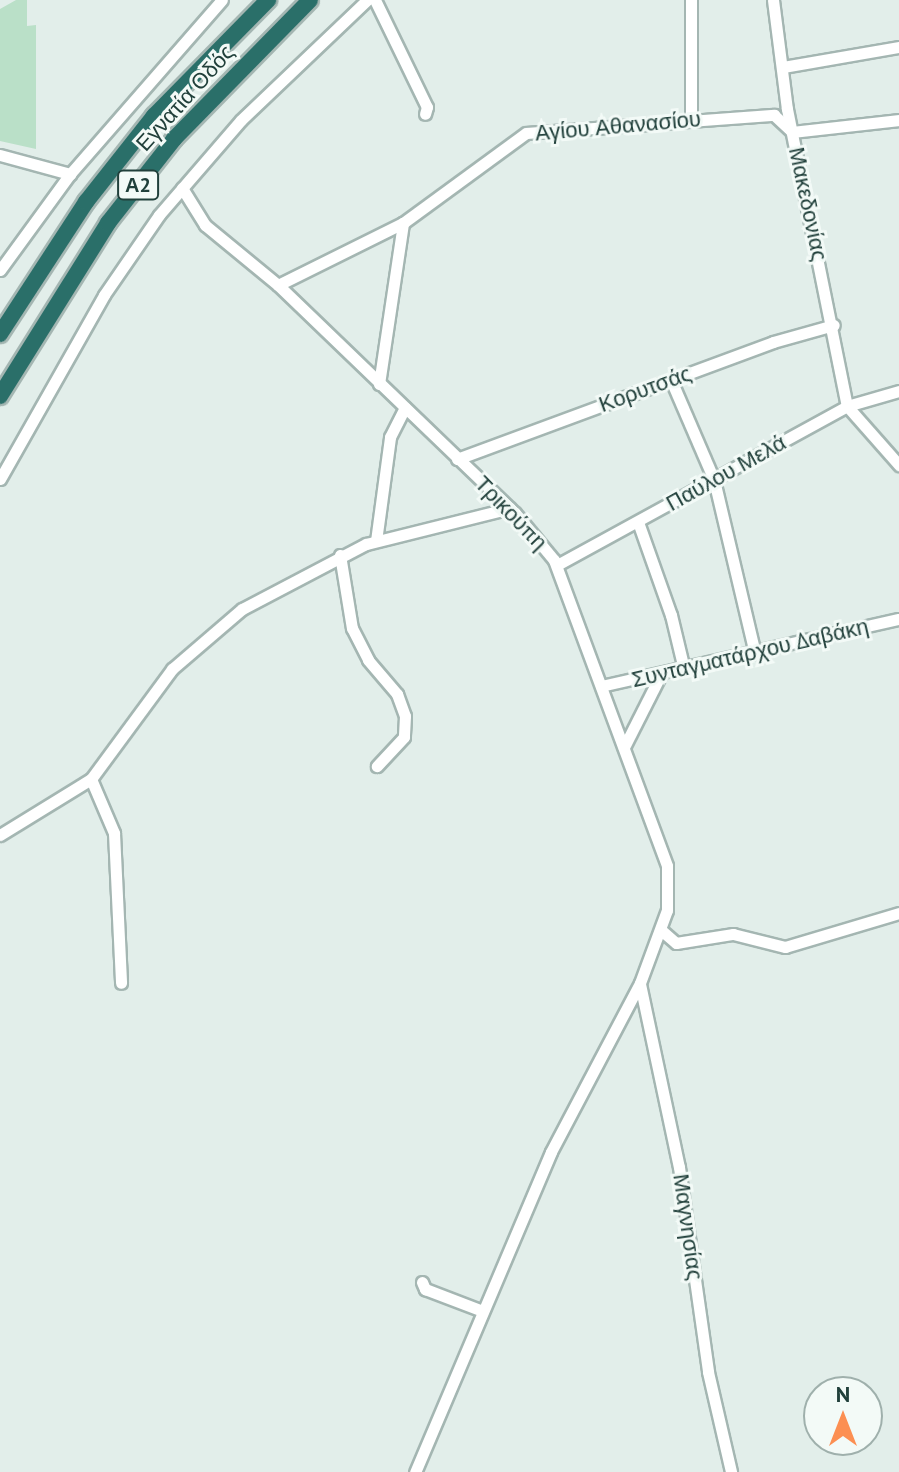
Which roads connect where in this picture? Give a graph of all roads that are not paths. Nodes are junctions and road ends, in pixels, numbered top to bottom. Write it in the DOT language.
graph roads {
  1 [pos="222,0"];
  2 [pos="268,0"];
  3 [pos="310,0"];
  4 [pos="367,0"];
  5 [pos="375,0"];
  6 [pos="691,0"];
  7 [pos="773,0"];
  8 [pos="899,47"];
  9 [pos="783,67"];
  10 [pos="787,109"];
  11 [pos="425,114"];
  12 [pos="774,115"];
  13 [pos="691,120"];
  14 [pos="899,120"];
  15 [pos="792,132"];
  16 [pos="0,155"];
  17 [pos="70,174"];
  18 [pos="182,188"];
  19 [pos="403,223"];
  20 [pos="0,270"];
  21 [pos="278,285"];
  22 [pos="834,325"];
  23 [pos="0,334"];
  24 [pos="671,380"];
  25 [pos="379,384"];
  26 [pos="899,391"];
  27 [pos="0,396"];
  28 [pos="847,406"];
  29 [pos="405,408"];
  30 [pos="457,459"];
  31 [pos="899,465"];
  32 [pos="0,479"];
  33 [pos="714,480"];
  34 [pos="510,508"];
  35 [pos="638,522"];
  36 [pos="376,541"];
  37 [pos="340,555"];
  38 [pos="557,565"];
  39 [pos="899,619"];
  40 [pos="755,653"];
  41 [pos="684,669"];
  42 [pos="661,674"];
  43 [pos="601,686"];
  44 [pos="624,747"];
  45 [pos="377,766"];
  46 [pos="91,779"];
  47 [pos="0,835"];
  48 [pos="898,913"];
  49 [pos="661,930"];
  50 [pos="121,983"];
  51 [pos="640,983"];
  52 [pos="422,1282"];
  53 [pos="483,1311"];
  54 [pos="415,1472"];
  55 [pos="731,1472"];
  1 -- 17 [label="street"];
  2 -- 23 [label="highway, Εγνατία Οδός / Α2"];
  3 -- 27 [label="highway, Εγνατία Οδός / Α2"];
  4 -- 18 [label="street"];
  5 -- 11 [label="street"];
  6 -- 13 [label="street"];
  7 -- 9 [label="street, Μακεδονίας"];
  8 -- 9 [label="street"];
  9 -- 10 [label="street, Μακεδονίας"];
  10 -- 12 [label="street"];
  10 -- 15 [label="street, Μακεδονίας"];
  12 -- 13 [label="street, Αγίου Αθανασίου"];
  12 -- 15 [label="street"];
  13 -- 19 [label="street, Αγίου Αθανασίου"];
  14 -- 15 [label="street"];
  15 -- 22 [label="street, Μακεδονίας"];
  16 -- 17 [label="street"];
  17 -- 20 [label="street"];
  18 -- 21 [label="street, Τρικούπη"];
  18 -- 32 [label="street"];
  19 -- 21 [label="street, Αγίου Αθανασίου"];
  19 -- 25 [label="street"];
  21 -- 25 [label="street, Τρικούπη"];
  22 -- 24 [label="street, Κορυτσάς"];
  22 -- 28 [label="street, Μακεδονίας"];
  24 -- 30 [label="street, Κορυτσάς"];
  24 -- 33 [label="street"];
  25 -- 29 [label="street, Τρικούπη"];
  26 -- 28 [label="street, Παύλου Μελά"];
  28 -- 31 [label="street"];
  28 -- 33 [label="street, Παύλου Μελά"];
  29 -- 30 [label="street, Τρικούπη"];
  29 -- 36 [label="street"];
  30 -- 34 [label="street, Τρικούπη"];
  33 -- 35 [label="street, Παύλου Μελά"];
  33 -- 40 [label="street"];
  34 -- 36 [label="street"];
  34 -- 38 [label="street, Τρικούπη"];
  35 -- 38 [label="street, Παύλου Μελά"];
  35 -- 41 [label="street"];
  36 -- 37 [label="street"];
  37 -- 45 [label="street"];
  37 -- 46 [label="street"];
  38 -- 43 [label="street, Τρικούπη"];
  39 -- 40 [label="street, Συνταγματάρχου Δαβάκη"];
  40 -- 41 [label="street, Συνταγματάρχου Δαβάκη"];
  41 -- 42 [label="street, Συνταγματάρχου Δαβάκη"];
  42 -- 43 [label="street, Συνταγματάρχου Δαβάκη"];
  42 -- 44 [label="street"];
  43 -- 44 [label="street, Τρικούπη"];
  44 -- 49 [label="street, Τρικούπη"];
  46 -- 47 [label="street"];
  46 -- 50 [label="street"];
  48 -- 49 [label="street"];
  49 -- 51 [label="street, Τρικούπη"];
  51 -- 53 [label="street, Τρικούπη"];
  51 -- 55 [label="street, Μαγνησίας"];
  52 -- 53 [label="street"];
  53 -- 54 [label="street, Τρικούπη"];
}
